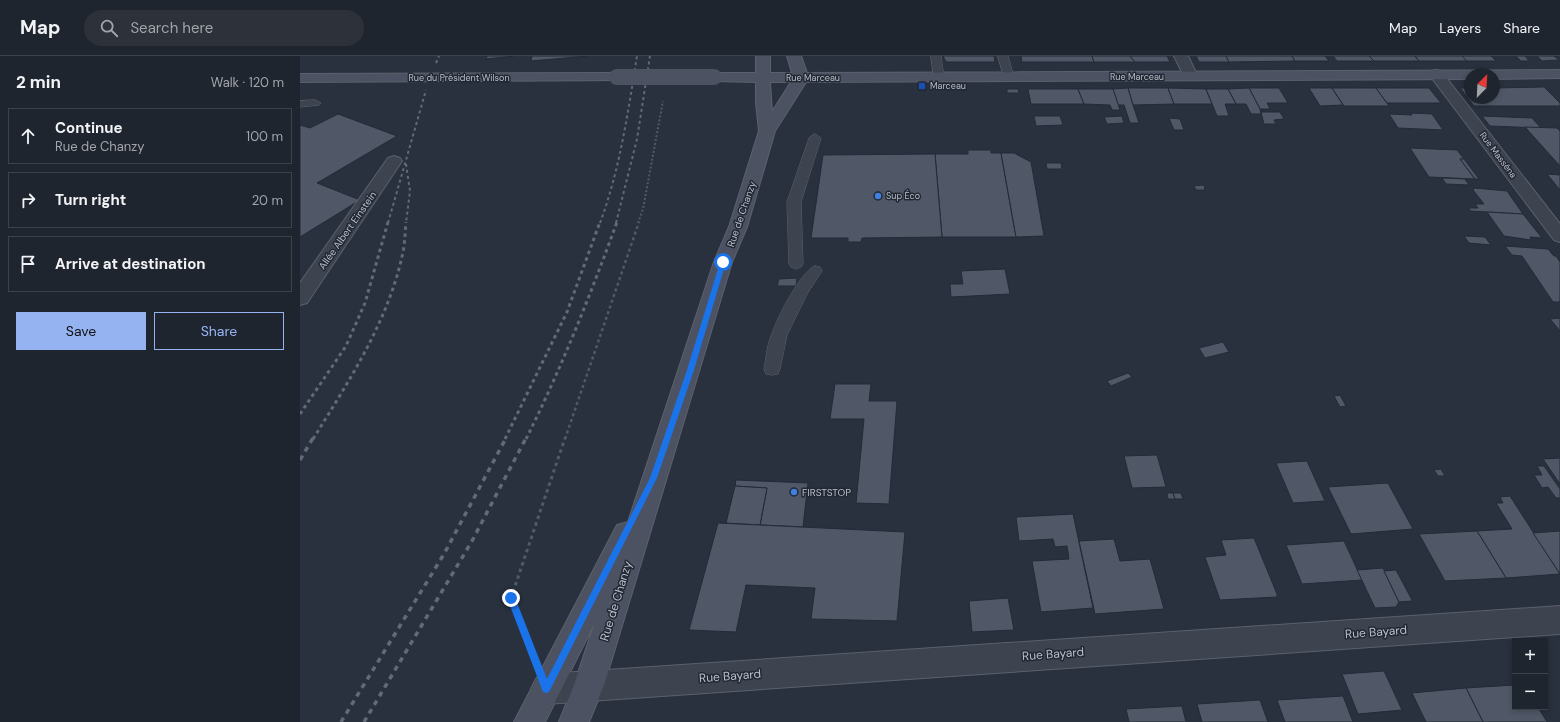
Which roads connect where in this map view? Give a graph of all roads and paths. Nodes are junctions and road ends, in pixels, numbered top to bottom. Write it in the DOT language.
graph roads {
  1 [pos="763,56"];
  2 [pos="794,56"];
  3 [pos="936,56"];
  4 [pos="1003,56"];
  5 [pos="1181,56"];
  6 [pos="1436,74"];
  7 [pos="1560,74"];
  8 [pos="714,77"];
  9 [pos="1009,77"];
  10 [pos="1191,77"];
  11 [pos="300,78"];
  12 [pos="763,78"];
  13 [pos="800,78"];
  14 [pos="939,78"];
  15 [pos="664,98"];
  16 [pos="315,103"];
  17 [pos="300,104"];
  18 [pos="767,131"];
  19 [pos="815,138"];
  20 [pos="394,161"];
  21 [pos="1560,236"];
  22 [pos="796,264"];
  23 [pos="815,271"];
  24 [pos="300,298"];
  25 [pos="772,368"];
  26 [pos="654,478"];
  27 [pos="1560,620"];
  28 [pos="589,685"];
  29 [pos="546,689"];
  30 [pos="529,722"];
  31 [pos="574,722"];
  1 -- 12 [label="main road, Rue de Chanzy"];
  2 -- 13 [label="main road"];
  3 -- 14 [label="lane"];
  4 -- 9 [label="lane"];
  5 -- 10 [label="street"];
  6 -- 7 [label="main road, Rue Marceau"];
  6 -- 10 [label="main road, Rue Marceau"];
  6 -- 21 [label="street, Rue Masséna"];
  8 -- 11 [label="main road, Rue du Président Wilson, bridge"];
  8 -- 12 [label="main road, Rue Marceau"];
  9 -- 10 [label="main road, Rue Marceau"];
  9 -- 14 [label="main road, Rue Marceau"];
  12 -- 13 [label="main road, Rue Marceau"];
  12 -- 18 [label="main road, Rue de Chanzy"];
  13 -- 14 [label="main road, Rue Marceau"];
  13 -- 18 [label="main road, Rue de Chanzy"];
  15 -- 29 [label="path"];
  16 -- 17 [label="lane"];
  18 -- 26 [label="main road, Rue de Chanzy"];
  19 -- 22 [label="lane"];
  20 -- 24 [label="street, Allée Albert Einstein"];
  23 -- 25 [label="lane"];
  26 -- 28 [label="main road, Rue de Chanzy"];
  26 -- 29 [label="main road, Rue de Chanzy"];
  27 -- 28 [label="street, Rue Bayard"];
  28 -- 29 [label="street, Rue Bayard"];
  28 -- 31 [label="main road, Rue de Chanzy"];
  29 -- 30 [label="main road, Rue de Chanzy"];
}
